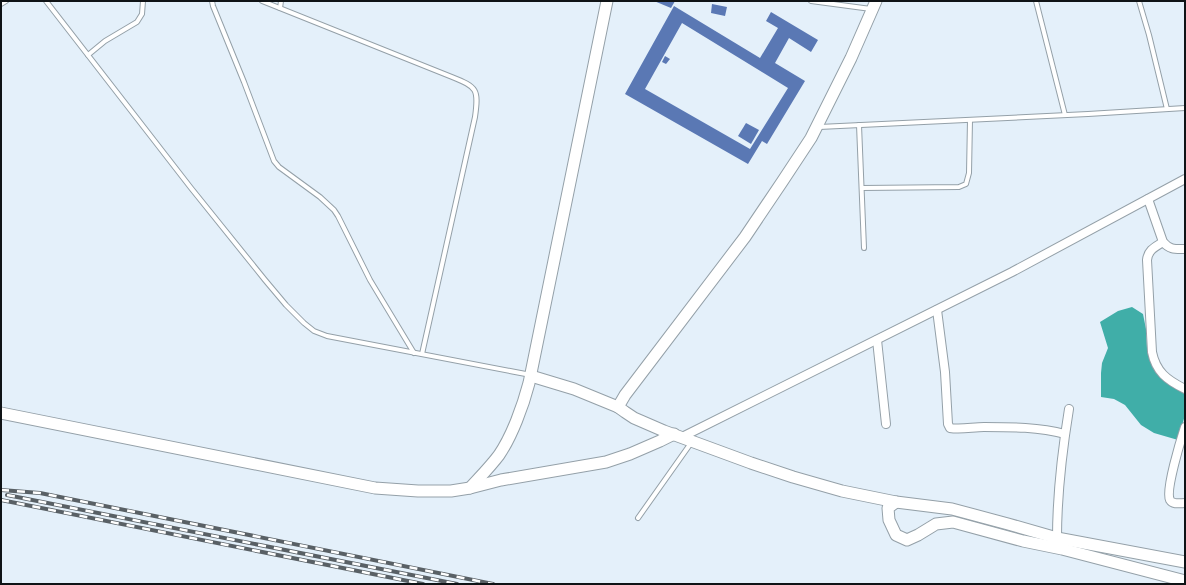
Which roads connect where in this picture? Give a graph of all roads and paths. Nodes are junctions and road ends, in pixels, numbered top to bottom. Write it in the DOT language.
graph roads {
  1 [pos="6,1"];
  2 [pos="46,1"];
  3 [pos="143,1"];
  4 [pos="212,1"];
  5 [pos="262,1"];
  6 [pos="281,1"];
  7 [pos="608,1"];
  8 [pos="811,1"];
  9 [pos="1036,1"];
  10 [pos="1139,1"];
  11 [pos="1,4"];
  12 [pos="875,5"];
  13 [pos="280,8"];
  14 [pos="88,55"];
  15 [pos="1185,108"];
  16 [pos="1167,109"];
  17 [pos="1065,115"];
  18 [pos="970,120"];
  19 [pos="859,125"];
  20 [pos="817,127"];
  21 [pos="1185,179"];
  22 [pos="862,188"];
  23 [pos="1148,199"];
  24 [pos="1163,242"];
  25 [pos="864,248"];
  26 [pos="1185,249"];
  27 [pos="936,310"];
  28 [pos="877,340"];
  29 [pos="414,353"];
  30 [pos="422,354"];
  31 [pos="531,376"];
  32 [pos="1185,389"];
  33 [pos="618,407"];
  34 [pos="1069,409"];
  35 [pos="1,413"];
  36 [pos="886,424"];
  37 [pos="1185,427"];
  38 [pos="1065,434"];
  39 [pos="683,437"];
  40 [pos="470,488"];
  41 [pos="896,502"];
  42 [pos="1185,503"];
  43 [pos="638,518"];
  44 [pos="1061,539"];
  45 [pos="1185,562"];
  46 [pos="1185,581"];
  1 -- 11 [label="lane"];
  2 -- 14 [label="lane"];
  3 -- 14 [label="lane"];
  4 -- 29 [label="lane"];
  5 -- 13 [label="lane"];
  6 -- 13 [label="lane"];
  7 -- 31 [label="street"];
  8 -- 12 [label="lane"];
  9 -- 17 [label="lane"];
  10 -- 16 [label="lane"];
  12 -- 20 [label="street"];
  13 -- 30 [label="lane"];
  14 -- 29 [label="lane"];
  15 -- 16 [label="lane"];
  16 -- 17 [label="lane"];
  17 -- 18 [label="lane"];
  18 -- 19 [label="lane"];
  18 -- 22 [label="lane"];
  19 -- 20 [label="lane"];
  19 -- 22 [label="lane"];
  20 -- 33 [label="street"];
  21 -- 23 [label="street"];
  22 -- 25 [label="lane"];
  23 -- 24 [label="street"];
  23 -- 27 [label="street"];
  24 -- 26 [label="street"];
  24 -- 32 [label="street"];
  27 -- 28 [label="street"];
  27 -- 38 [label="street"];
  28 -- 36 [label="street"];
  28 -- 39 [label="street"];
  29 -- 30 [label="lane"];
  30 -- 31 [label="lane"];
  31 -- 33 [label="street"];
  31 -- 40 [label="street"];
  33 -- 39 [label="street"];
  34 -- 38 [label="street"];
  35 -- 40 [label="street"];
  37 -- 42 [label="street"];
  38 -- 44 [label="street"];
  39 -- 40 [label="street"];
  39 -- 41 [label="street"];
  39 -- 43 [label="lane"];
  41 -- 44 [label="street"];
  41 -- 46 [label="street"];
  44 -- 45 [label="street"];
}
